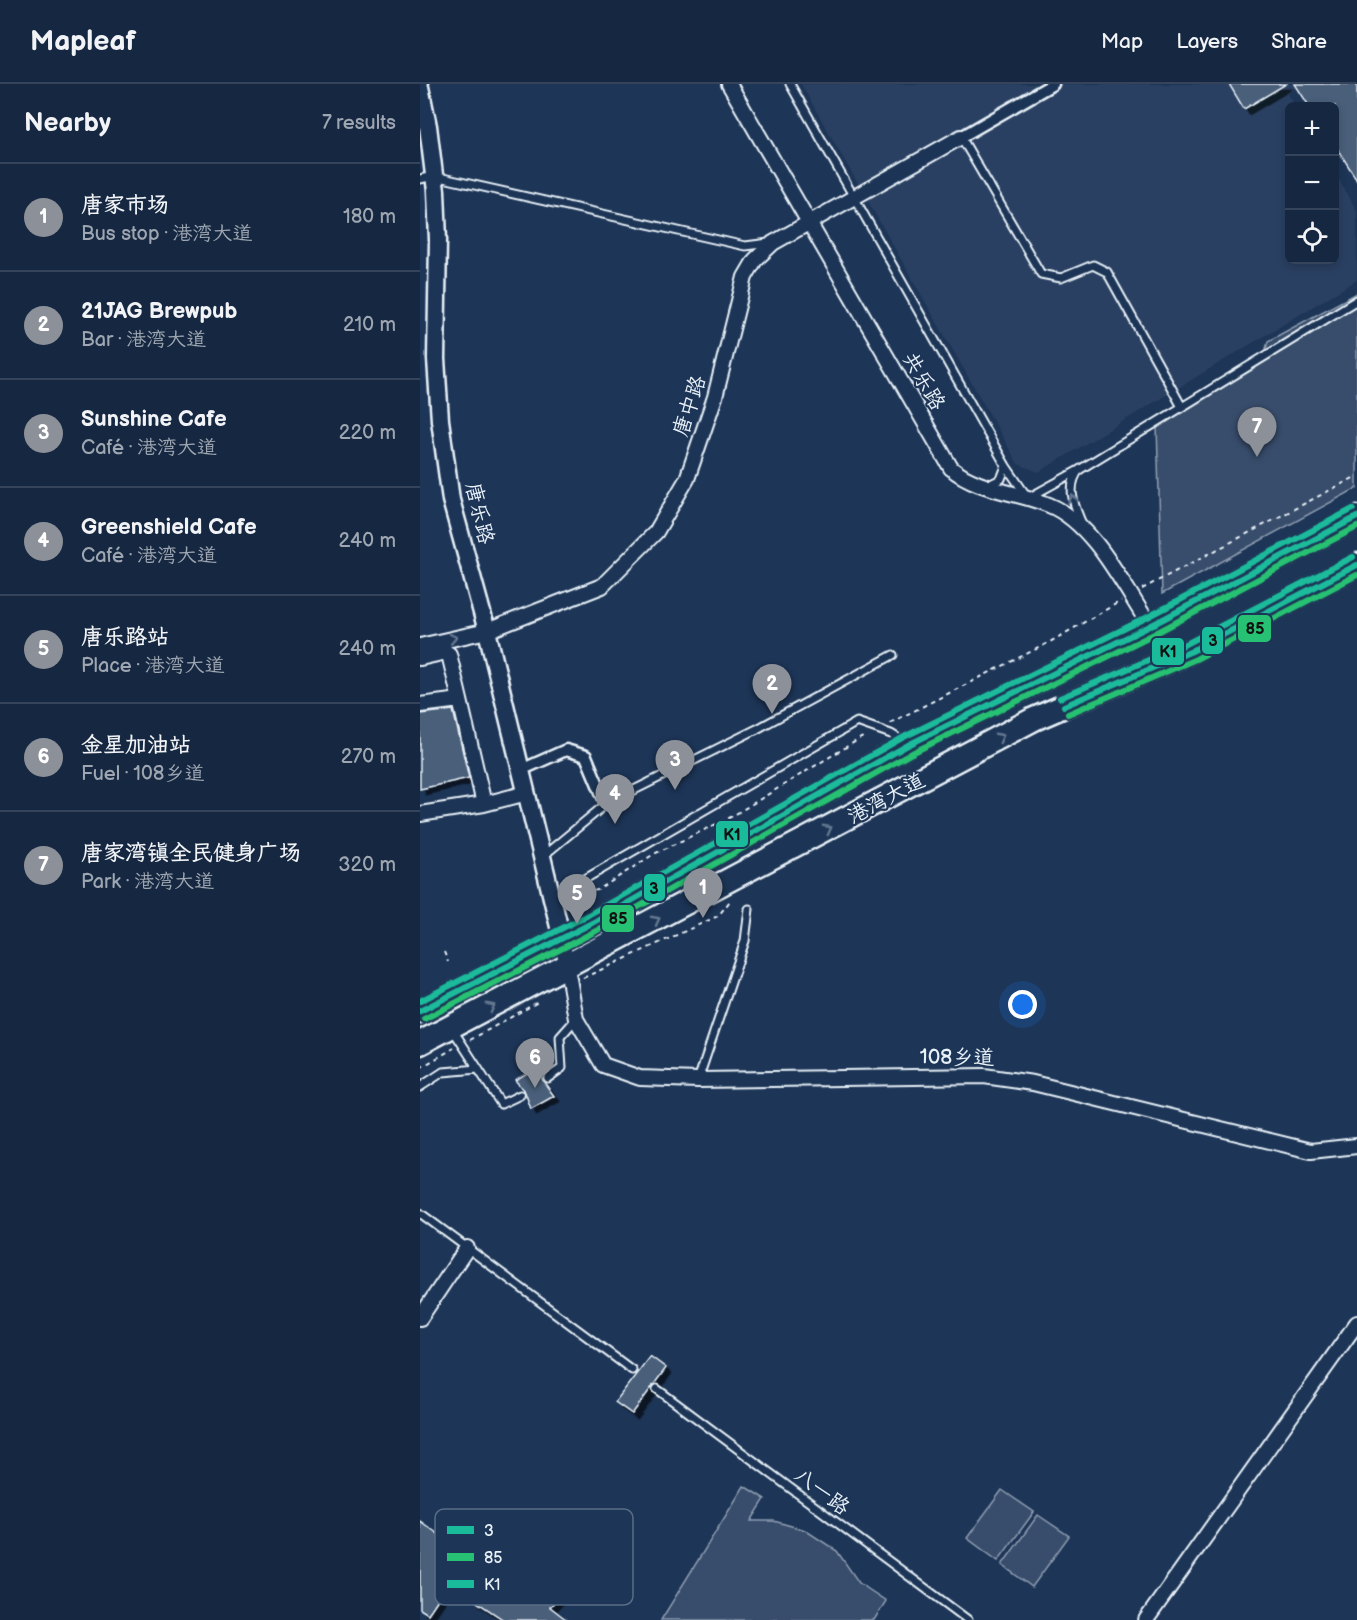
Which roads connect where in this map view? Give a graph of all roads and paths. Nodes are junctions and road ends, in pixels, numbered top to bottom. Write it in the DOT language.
graph roads {
  1 [pos="729,84"];
  2 [pos="790,84"];
  3 [pos="1053,84"];
  4 [pos="420,87"];
  5 [pos="961,137"];
  6 [pos="427,178"];
  7 [pos="853,197"];
  8 [pos="807,222"];
  9 [pos="773,243"];
  10 [pos="1357,300"];
  11 [pos="1182,407"];
  12 [pos="1006,466"];
  13 [pos="1079,470"];
  14 [pos="1357,476"];
  15 [pos="988,485"];
  16 [pos="1028,498"];
  17 [pos="1357,517"];
  18 [pos="1083,528"];
  19 [pos="1357,566"];
  20 [pos="1130,596"];
  21 [pos="1150,626"];
  22 [pos="487,631"];
  23 [pos="420,646"];
  24 [pos="893,655"];
  25 [pos="420,658"];
  26 [pos="460,700"];
  27 [pos="420,705"];
  28 [pos="877,729"];
  29 [pos="908,746"];
  30 [pos="521,771"];
  31 [pos="527,793"];
  32 [pos="484,804"];
  33 [pos="606,804"];
  34 [pos="420,814"];
  35 [pos="542,857"];
  36 [pos="585,892"];
  37 [pos="552,898"];
  38 [pos="730,900"];
  39 [pos="749,909"];
  40 [pos="562,939"];
  41 [pos="444,952"];
  42 [pos="448,962"];
  43 [pos="568,976"];
  44 [pos="541,1000"];
  45 [pos="420,1011"];
  46 [pos="576,1019"];
  47 [pos="457,1036"];
  48 [pos="420,1043"];
  49 [pos="420,1068"];
  50 [pos="478,1069"];
  51 [pos="548,1078"];
  52 [pos="698,1080"];
  53 [pos="420,1087"];
  54 [pos="520,1095"];
  55 [pos="1357,1146"];
  56 [pos="420,1213"];
  57 [pos="467,1248"];
  58 [pos="420,1318"];
  59 [pos="1357,1323"];
  60 [pos="632,1371"];
  61 [pos="657,1389"];
  62 [pos="968,1620"];
  63 [pos="1146,1620"];
  1 -- 8 [label="street, 共乐路"];
  2 -- 7 [label="lane"];
  3 -- 5 [label="street"];
  4 -- 6 [label="street, 唐乐路"];
  5 -- 7 [label="street, 唐中路"];
  5 -- 11 [label="lane"];
  6 -- 9 [label="lane"];
  6 -- 22 [label="street, 唐乐路"];
  7 -- 8 [label="street, 唐中路"];
  7 -- 12 [label="lane"];
  8 -- 9 [label="street, 唐中路"];
  8 -- 15 [label="street, 共乐路"];
  9 -- 22 [label="street, 唐中路"];
  10 -- 11 [label="lane"];
  11 -- 13 [label="lane"];
  12 -- 15 [label="lane"];
  12 -- 16 [label="lane"];
  13 -- 16 [label="lane"];
  18 -- 13 [label="lane, one-way"];
  14 -- 20 [label="path"];
  15 -- 16 [label="street, 共乐路"];
  16 -- 18 [label="street, 共乐路"];
  17 -- 21 [label="highway, 港湾大道"];
  18 -- 20 [label="street, 共乐路"];
  43 -- 19 [label="highway, 港湾大道, one-way"];
  20 -- 21 [label="street, 共乐路"];
  20 -- 28 [label="path"];
  21 -- 29 [label="highway, 港湾大道"];
  23 -- 22 [label="street, 唐中路, one-way"];
  22 -- 30 [label="street, 唐乐路"];
  24 -- 33 [label="lane"];
  25 -- 26 [label="street"];
  26 -- 27 [label="street"];
  26 -- 32 [label="street"];
  28 -- 29 [label="lane"];
  28 -- 36 [label="path"];
  28 -- 37 [label="lane"];
  29 -- 40 [label="highway, 港湾大道"];
  30 -- 31 [label="street, 唐乐路"];
  30 -- 33 [label="street"];
  31 -- 32 [label="street"];
  31 -- 35 [label="street, 唐乐路"];
  32 -- 34 [label="street"];
  33 -- 35 [label="lane"];
  35 -- 37 [label="street, 唐乐路"];
  37 -- 40 [label="street, 唐乐路"];
  38 -- 43 [label="path"];
  39 -- 52 [label="lane"];
  40 -- 43 [label="street"];
  40 -- 45 [label="highway, 港湾大道"];
  41 -- 42 [label="path"];
  43 -- 46 [label="street"];
  47 -- 43 [label="highway, 港湾大道, one-way"];
  44 -- 47 [label="path"];
  46 -- 51 [label="lane"];
  46 -- 52 [label="street, 108乡道"];
  47 -- 48 [label="highway, 港湾大道"];
  47 -- 49 [label="path"];
  47 -- 50 [label="lane"];
  50 -- 53 [label="lane"];
  50 -- 54 [label="lane"];
  52 -- 55 [label="street, 108乡道"];
  56 -- 57 [label="lane"];
  57 -- 58 [label="street"];
  57 -- 60 [label="lane"];
  59 -- 63 [label="street"];
  61 -- 62 [label="lane, 八一路"];
}
